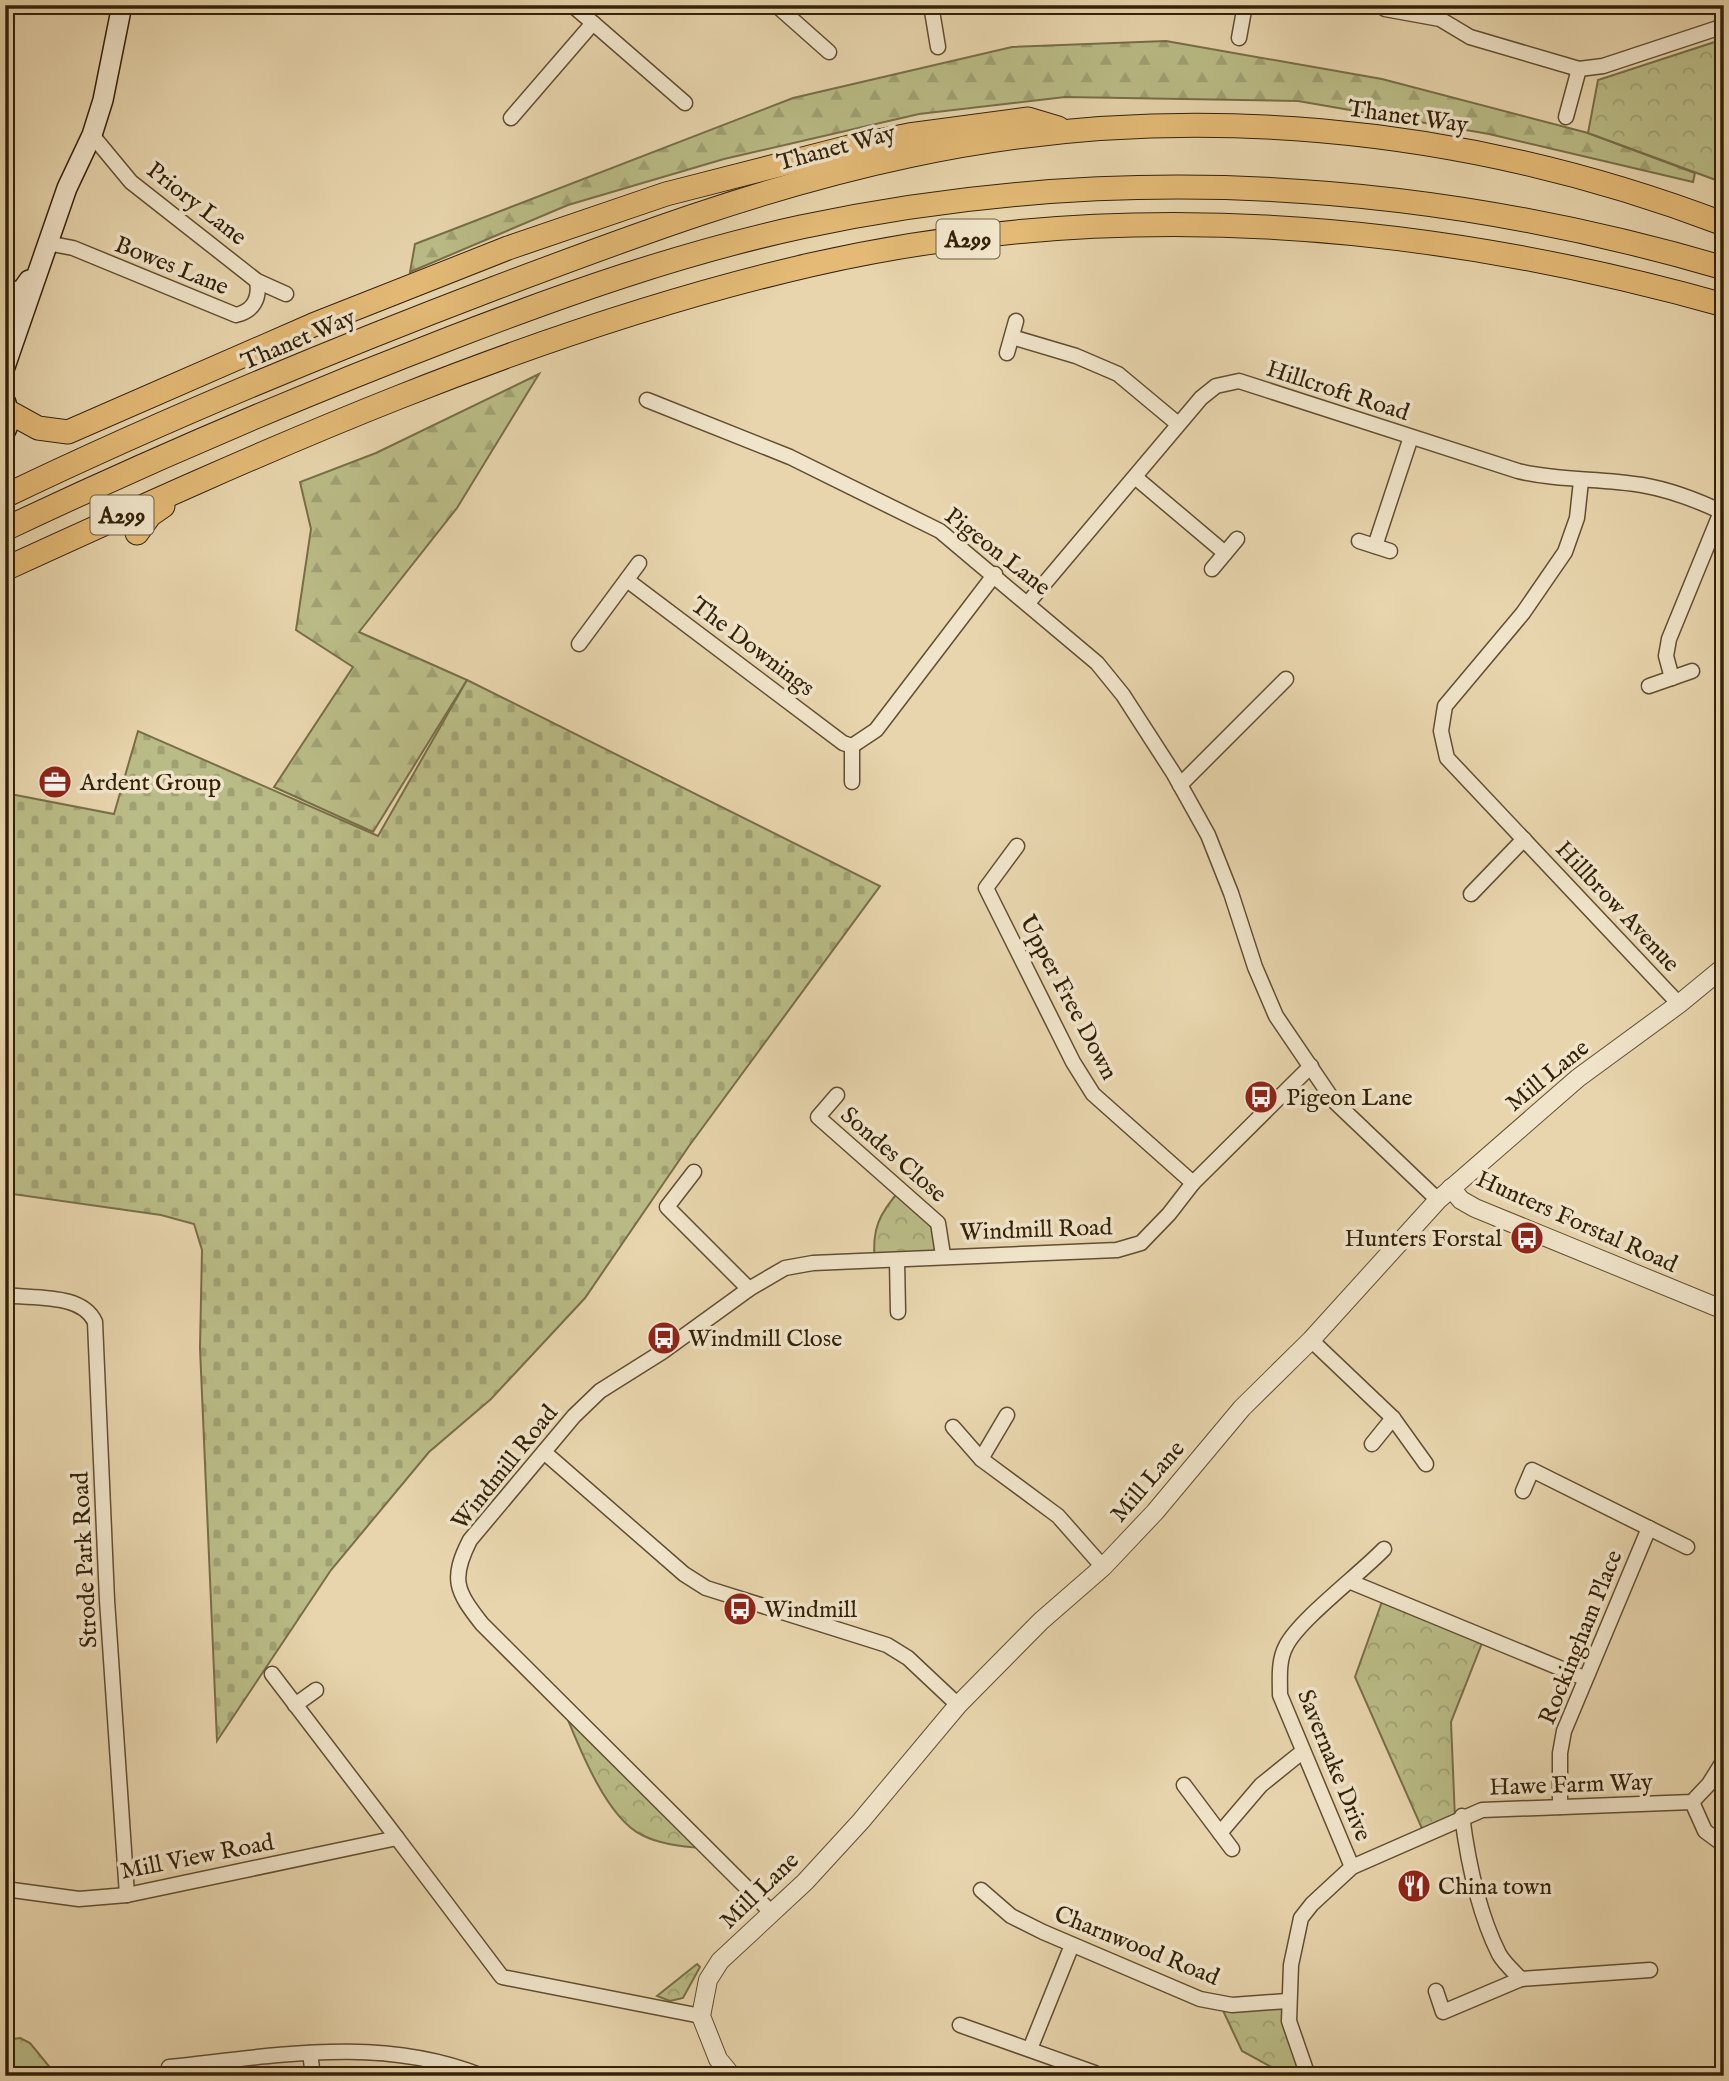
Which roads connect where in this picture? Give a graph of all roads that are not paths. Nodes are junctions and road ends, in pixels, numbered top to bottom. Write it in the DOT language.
graph roads {
  1 [pos="572,5"];
  2 [pos="931,5"];
  3 [pos="1245,5"];
  4 [pos="1386,5"];
  5 [pos="120,6"];
  6 [pos="786,8"];
  7 [pos="593,23"];
  8 [pos="1724,26"];
  9 [pos="1239,38"];
  10 [pos="938,47"];
  11 [pos="829,52"];
  12 [pos="1579,69"];
  13 [pos="685,103"];
  14 [pos="1566,117"];
  15 [pos="512,118"];
  16 [pos="1068,131"];
  17 [pos="92,135"];
  18 [pos="1724,224"];
  19 [pos="47,243"];
  20 [pos="1724,268"];
  21 [pos="257,281"];
  22 [pos="18,291"];
  23 [pos="286,294"];
  24 [pos="1724,305"];
  25 [pos="5,314"];
  26 [pos="1016,321"];
  27 [pos="1012,337"];
  28 [pos="1007,353"];
  29 [pos="5,367"];
  30 [pos="647,400"];
  31 [pos="6,415"];
  32 [pos="1178,424"];
  33 [pos="1411,437"];
  34 [pos="1135,477"];
  35 [pos="204,478"];
  36 [pos="1581,481"];
  37 [pos="5,496"];
  38 [pos="1723,513"];
  39 [pos="5,529"];
  40 [pos="136,533"];
  41 [pos="1237,539"];
  42 [pos="1359,541"];
  43 [pos="1375,546"];
  44 [pos="1390,551"];
  45 [pos="1225,553"];
  46 [pos="639,563"];
  47 [pos="5,569"];
  48 [pos="1213,569"];
  49 [pos="995,574"];
  50 [pos="626,580"];
  51 [pos="1028,603"];
  52 [pos="579,644"];
  53 [pos="1692,671"];
  54 [pos="1672,678"];
  55 [pos="1286,679"];
  56 [pos="1649,686"];
  57 [pos="852,746"];
  58 [pos="852,782"];
  59 [pos="1180,785"];
  60 [pos="1524,839"];
  61 [pos="1017,846"];
  62 [pos="1471,894"];
  63 [pos="1724,967"];
  64 [pos="1679,1004"];
  65 [pos="1311,1066"];
  66 [pos="837,1095"];
  67 [pos="694,1172"];
  68 [pos="1193,1183"];
  69 [pos="1444,1194"];
  70 [pos="943,1255"];
  71 [pos="897,1260"];
  72 [pos="749,1289"];
  73 [pos="5,1295"];
  74 [pos="1724,1310"];
  75 [pos="898,1312"];
  76 [pos="1311,1340"];
  77 [pos="1007,1415"];
  78 [pos="1393,1418"];
  79 [pos="953,1427"];
  80 [pos="1372,1444"];
  81 [pos="544,1452"];
  82 [pos="981,1459"];
  83 [pos="1426,1464"];
  84 [pos="1523,1491"];
  85 [pos="1649,1528"];
  86 [pos="1687,1547"];
  87 [pos="1384,1549"];
  88 [pos="1103,1567"];
  89 [pos="1351,1582"];
  90 [pos="271,1674"];
  91 [pos="1584,1678"];
  92 [pos="316,1690"];
  93 [pos="295,1705"];
  94 [pos="958,1705"];
  95 [pos="1302,1752"];
  96 [pos="1724,1760"];
  97 [pos="1184,1785"];
  98 [pos="1692,1802"];
  99 [pos="1560,1807"];
  100 [pos="1462,1816"];
  101 [pos="1220,1833"];
  102 [pos="397,1838"];
  103 [pos="1724,1845"];
  104 [pos="1232,1849"];
  105 [pos="1352,1867"];
  106 [pos="981,1890"];
  107 [pos="7,1892"];
  108 [pos="127,1895"];
  109 [pos="772,1913"];
  110 [pos="1072,1945"];
  111 [pos="1650,1970"];
  112 [pos="1521,1979"];
  113 [pos="1436,1991"];
  114 [pos="1287,2001"];
  115 [pos="701,2016"];
  116 [pos="960,2025"];
  117 [pos="1030,2049"];
  118 [pos="310,2053"];
  119 [pos="169,2067"];
  120 [pos="1095,2073"];
  121 [pos="313,2076"];
  122 [pos="482,2076"];
  123 [pos="732,2076"];
  124 [pos="1308,2076"];
  1 -- 7 [label="street"];
  2 -- 10 [label="street"];
  3 -- 9 [label="street"];
  4 -- 12 [label="street"];
  5 -- 17 [label="main road"];
  6 -- 11 [label="street"];
  7 -- 13 [label="street"];
  7 -- 15 [label="street"];
  8 -- 12 [label="street"];
  12 -- 14 [label="street"];
  16 -- 18 [label="highway, Thanet Way / A299"];
  16 -- 31 [label="highway, A299"];
  16 -- 37 [label="highway, Thanet Way / A299"];
  17 -- 19 [label="main road"];
  17 -- 21 [label="street, Priory Lane"];
  19 -- 21 [label="street, Bowes Lane"];
  19 -- 22 [label="main road"];
  20 -- 39 [label="highway, A299"];
  21 -- 23 [label="street, Priory Lane"];
  22 -- 25 [label="main road"];
  22 -- 29 [label="main road"];
  24 -- 35 [label="highway, A299"];
  26 -- 27 [label="street"];
  27 -- 28 [label="street"];
  27 -- 32 [label="street"];
  30 -- 49 [label="street, Pigeon Lane"];
  32 -- 33 [label="street, Hillcroft Road"];
  32 -- 34 [label="street, Hillcroft Road"];
  33 -- 36 [label="street, Hillcroft Road"];
  33 -- 43 [label="street"];
  34 -- 45 [label="street"];
  34 -- 51 [label="street, Hillcroft Road"];
  35 -- 40 [label="highway"];
  35 -- 47 [label="highway, A299"];
  36 -- 38 [label="street, Hillcroft Road"];
  36 -- 60 [label="street, Hillbrow Avenue"];
  38 -- 54 [label="street"];
  41 -- 45 [label="street"];
  42 -- 43 [label="street"];
  43 -- 44 [label="street"];
  45 -- 48 [label="street"];
  46 -- 50 [label="street"];
  49 -- 51 [label="street, Pigeon Lane"];
  49 -- 57 [label="street"];
  50 -- 52 [label="street"];
  50 -- 57 [label="street, The Downings"];
  51 -- 59 [label="street, Pigeon Lane"];
  53 -- 54 [label="street"];
  54 -- 56 [label="street"];
  55 -- 59 [label="street"];
  57 -- 58 [label="street"];
  59 -- 65 [label="street, Pigeon Lane"];
  60 -- 62 [label="street, Hillbrow Avenue"];
  60 -- 64 [label="street, Hillbrow Avenue"];
  61 -- 68 [label="street, Upper Free Down"];
  63 -- 64 [label="street, Mill Lane"];
  64 -- 69 [label="street, Mill Lane"];
  65 -- 68 [label="street, Windmill Road"];
  65 -- 69 [label="street, Pigeon Lane"];
  66 -- 70 [label="street, Sondes Close"];
  67 -- 72 [label="street"];
  68 -- 70 [label="street, Windmill Road"];
  69 -- 74 [label="street, Hunters Forstal Road"];
  69 -- 76 [label="street, Mill Lane"];
  70 -- 71 [label="street, Windmill Road"];
  71 -- 72 [label="street, Windmill Road"];
  71 -- 75 [label="street"];
  72 -- 81 [label="street, Windmill Road"];
  73 -- 108 [label="street, Strode Park Road"];
  76 -- 78 [label="street"];
  76 -- 88 [label="street, Mill Lane"];
  77 -- 82 [label="street"];
  78 -- 80 [label="street"];
  78 -- 83 [label="street"];
  79 -- 82 [label="street"];
  81 -- 94 [label="street"];
  81 -- 109 [label="street, Windmill Road"];
  82 -- 88 [label="street"];
  84 -- 85 [label="street, Rockingham Place"];
  85 -- 86 [label="street, Rockingham Place"];
  85 -- 91 [label="street, Rockingham Place"];
  87 -- 89 [label="street, Savernake Drive"];
  88 -- 94 [label="street, Mill Lane"];
  89 -- 91 [label="street"];
  89 -- 95 [label="street, Savernake Drive"];
  90 -- 93 [label="street"];
  91 -- 99 [label="street, Rockingham Place"];
  92 -- 93 [label="street"];
  93 -- 102 [label="street"];
  94 -- 109 [label="street, Mill Lane"];
  95 -- 101 [label="street"];
  95 -- 105 [label="street, Savernake Drive"];
  96 -- 98 [label="street"];
  97 -- 101 [label="street"];
  98 -- 99 [label="street, Hawe Farm Way"];
  98 -- 103 [label="street"];
  99 -- 100 [label="street, Hawe Farm Way"];
  100 -- 105 [label="street, Hawe Farm Way"];
  100 -- 112 [label="street"];
  101 -- 104 [label="street"];
  102 -- 108 [label="street, Mill View Road"];
  102 -- 115 [label="street"];
  105 -- 114 [label="street, Hawe Farm Way"];
  106 -- 110 [label="street, Charnwood Road"];
  107 -- 108 [label="street, Mill View Road"];
  109 -- 115 [label="street, Mill Lane"];
  110 -- 114 [label="street, Charnwood Road"];
  110 -- 117 [label="street"];
  111 -- 112 [label="street"];
  112 -- 113 [label="street"];
  114 -- 124 [label="street, Hawe Farm Way"];
  115 -- 123 [label="street"];
  116 -- 117 [label="street"];
  117 -- 120 [label="street"];
  118 -- 119 [label="street"];
  118 -- 121 [label="street"];
  118 -- 122 [label="street"];
}
